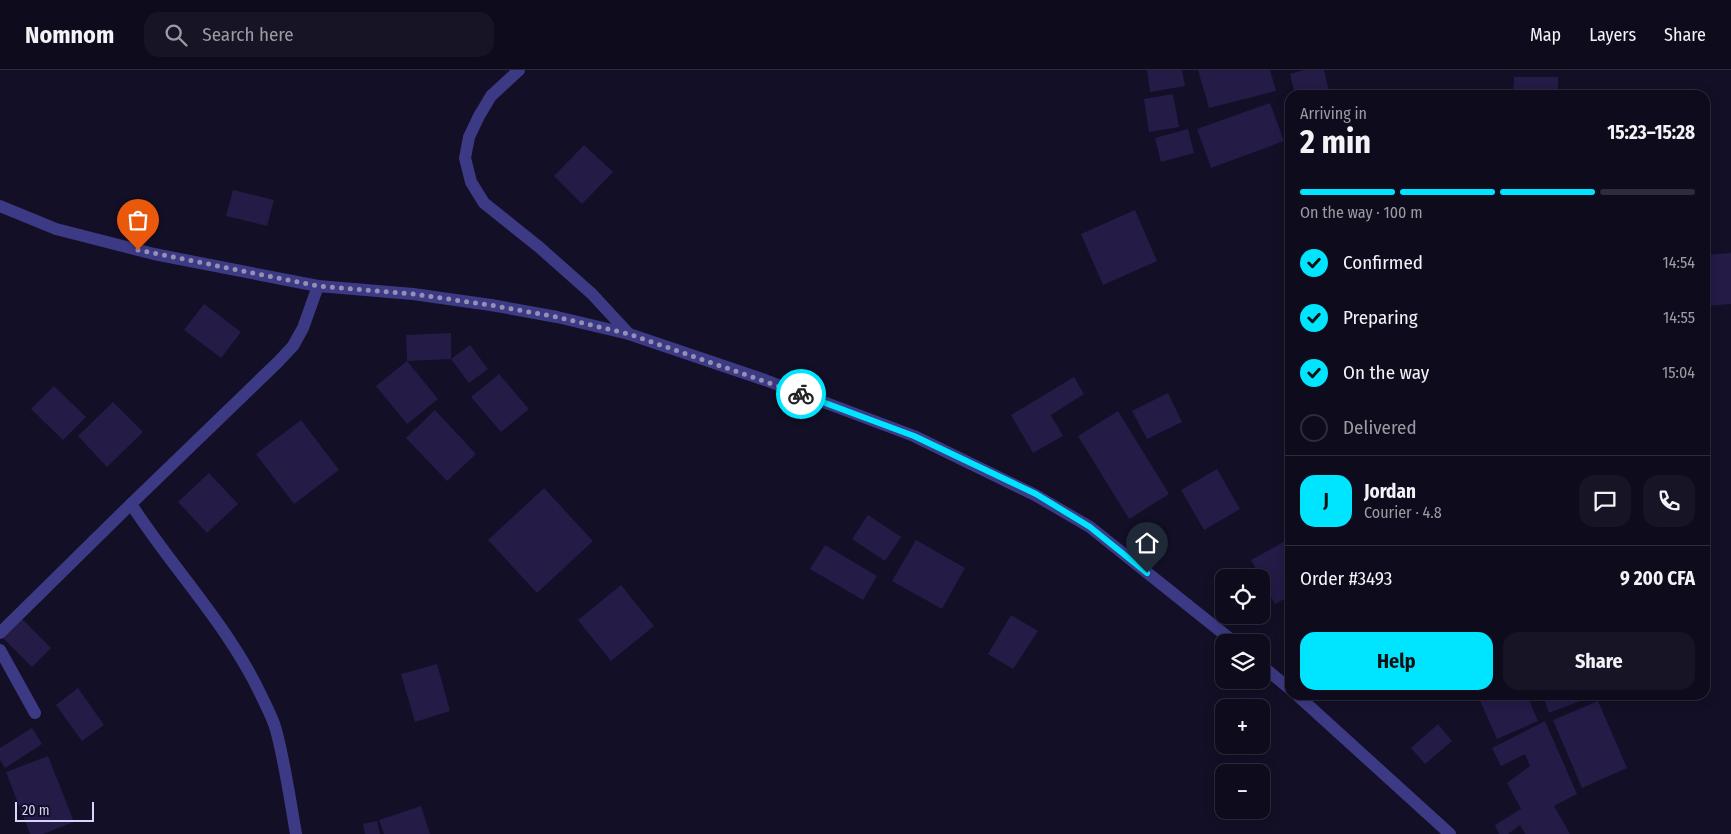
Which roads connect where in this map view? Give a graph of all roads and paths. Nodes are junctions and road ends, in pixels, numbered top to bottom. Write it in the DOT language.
graph roads {
  1 [pos="519,70"];
  2 [pos="0,206"];
  3 [pos="318,286"];
  4 [pos="629,334"];
  5 [pos="131,504"];
  6 [pos="0,633"];
  7 [pos="1224,634"];
  8 [pos="0,650"];
  9 [pos="1270,672"];
  10 [pos="1285,685"];
  11 [pos="1303,700"];
  12 [pos="35,713"];
  13 [pos="296,834"];
  14 [pos="1450,834"];
  1 -- 4 [label="street"];
  2 -- 3 [label="street"];
  3 -- 4 [label="street"];
  3 -- 5 [label="street"];
  4 -- 7 [label="street"];
  5 -- 6 [label="street"];
  5 -- 13 [label="street"];
  8 -- 12 [label="street"];
  9 -- 10 [label="street"];
  11 -- 14 [label="street"];
}
